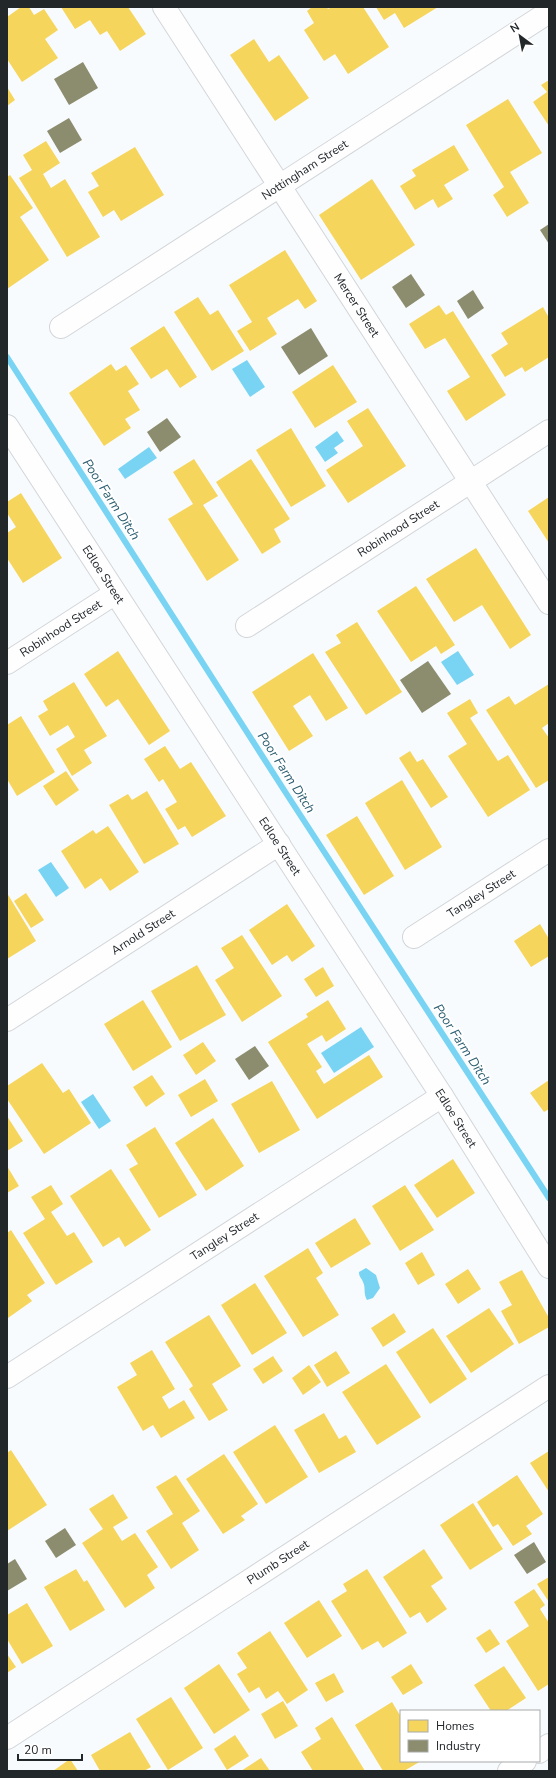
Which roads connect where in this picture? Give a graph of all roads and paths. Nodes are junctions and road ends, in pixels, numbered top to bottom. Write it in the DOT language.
graph roads {
  1 [pos="164,7"];
  2 [pos="549,12"];
  3 [pos="280,186"];
  4 [pos="61,327"];
  5 [pos="7,426"];
  6 [pos="549,431"];
  7 [pos="470,482"];
  8 [pos="114,594"];
  9 [pos="549,603"];
  10 [pos="247,626"];
  11 [pos="7,662"];
  12 [pos="279,844"];
  13 [pos="549,850"];
  14 [pos="414,937"];
  15 [pos="7,1020"];
  16 [pos="442,1096"];
  17 [pos="549,1267"];
  18 [pos="7,1377"];
  19 [pos="549,1386"];
  20 [pos="7,1738"];
  21 [pos="549,1745"];
  22 [pos="540,1751"];
  23 [pos="523,1762"];
  24 [pos="509,1771"];
  1 -- 3 [label="street, Mercer Street"];
  2 -- 3 [label="street, Nottingham Street"];
  3 -- 4 [label="street, Nottingham Street"];
  3 -- 7 [label="street, Mercer Street"];
  5 -- 8 [label="street, Edloe Street"];
  6 -- 7 [label="street, Robinhood Street"];
  7 -- 9 [label="street, Mercer Street"];
  7 -- 10 [label="street, Robinhood Street"];
  8 -- 11 [label="street, Robinhood Street"];
  8 -- 12 [label="street, Edloe Street"];
  12 -- 15 [label="street, Arnold Street"];
  12 -- 16 [label="street, Edloe Street"];
  13 -- 14 [label="street, Tangley Street"];
  16 -- 17 [label="street, Edloe Street"];
  16 -- 18 [label="street, Tangley Street"];
  19 -- 20 [label="street, Plumb Street"];
  21 -- 22 [label="street"];
  23 -- 24 [label="street"];
}
